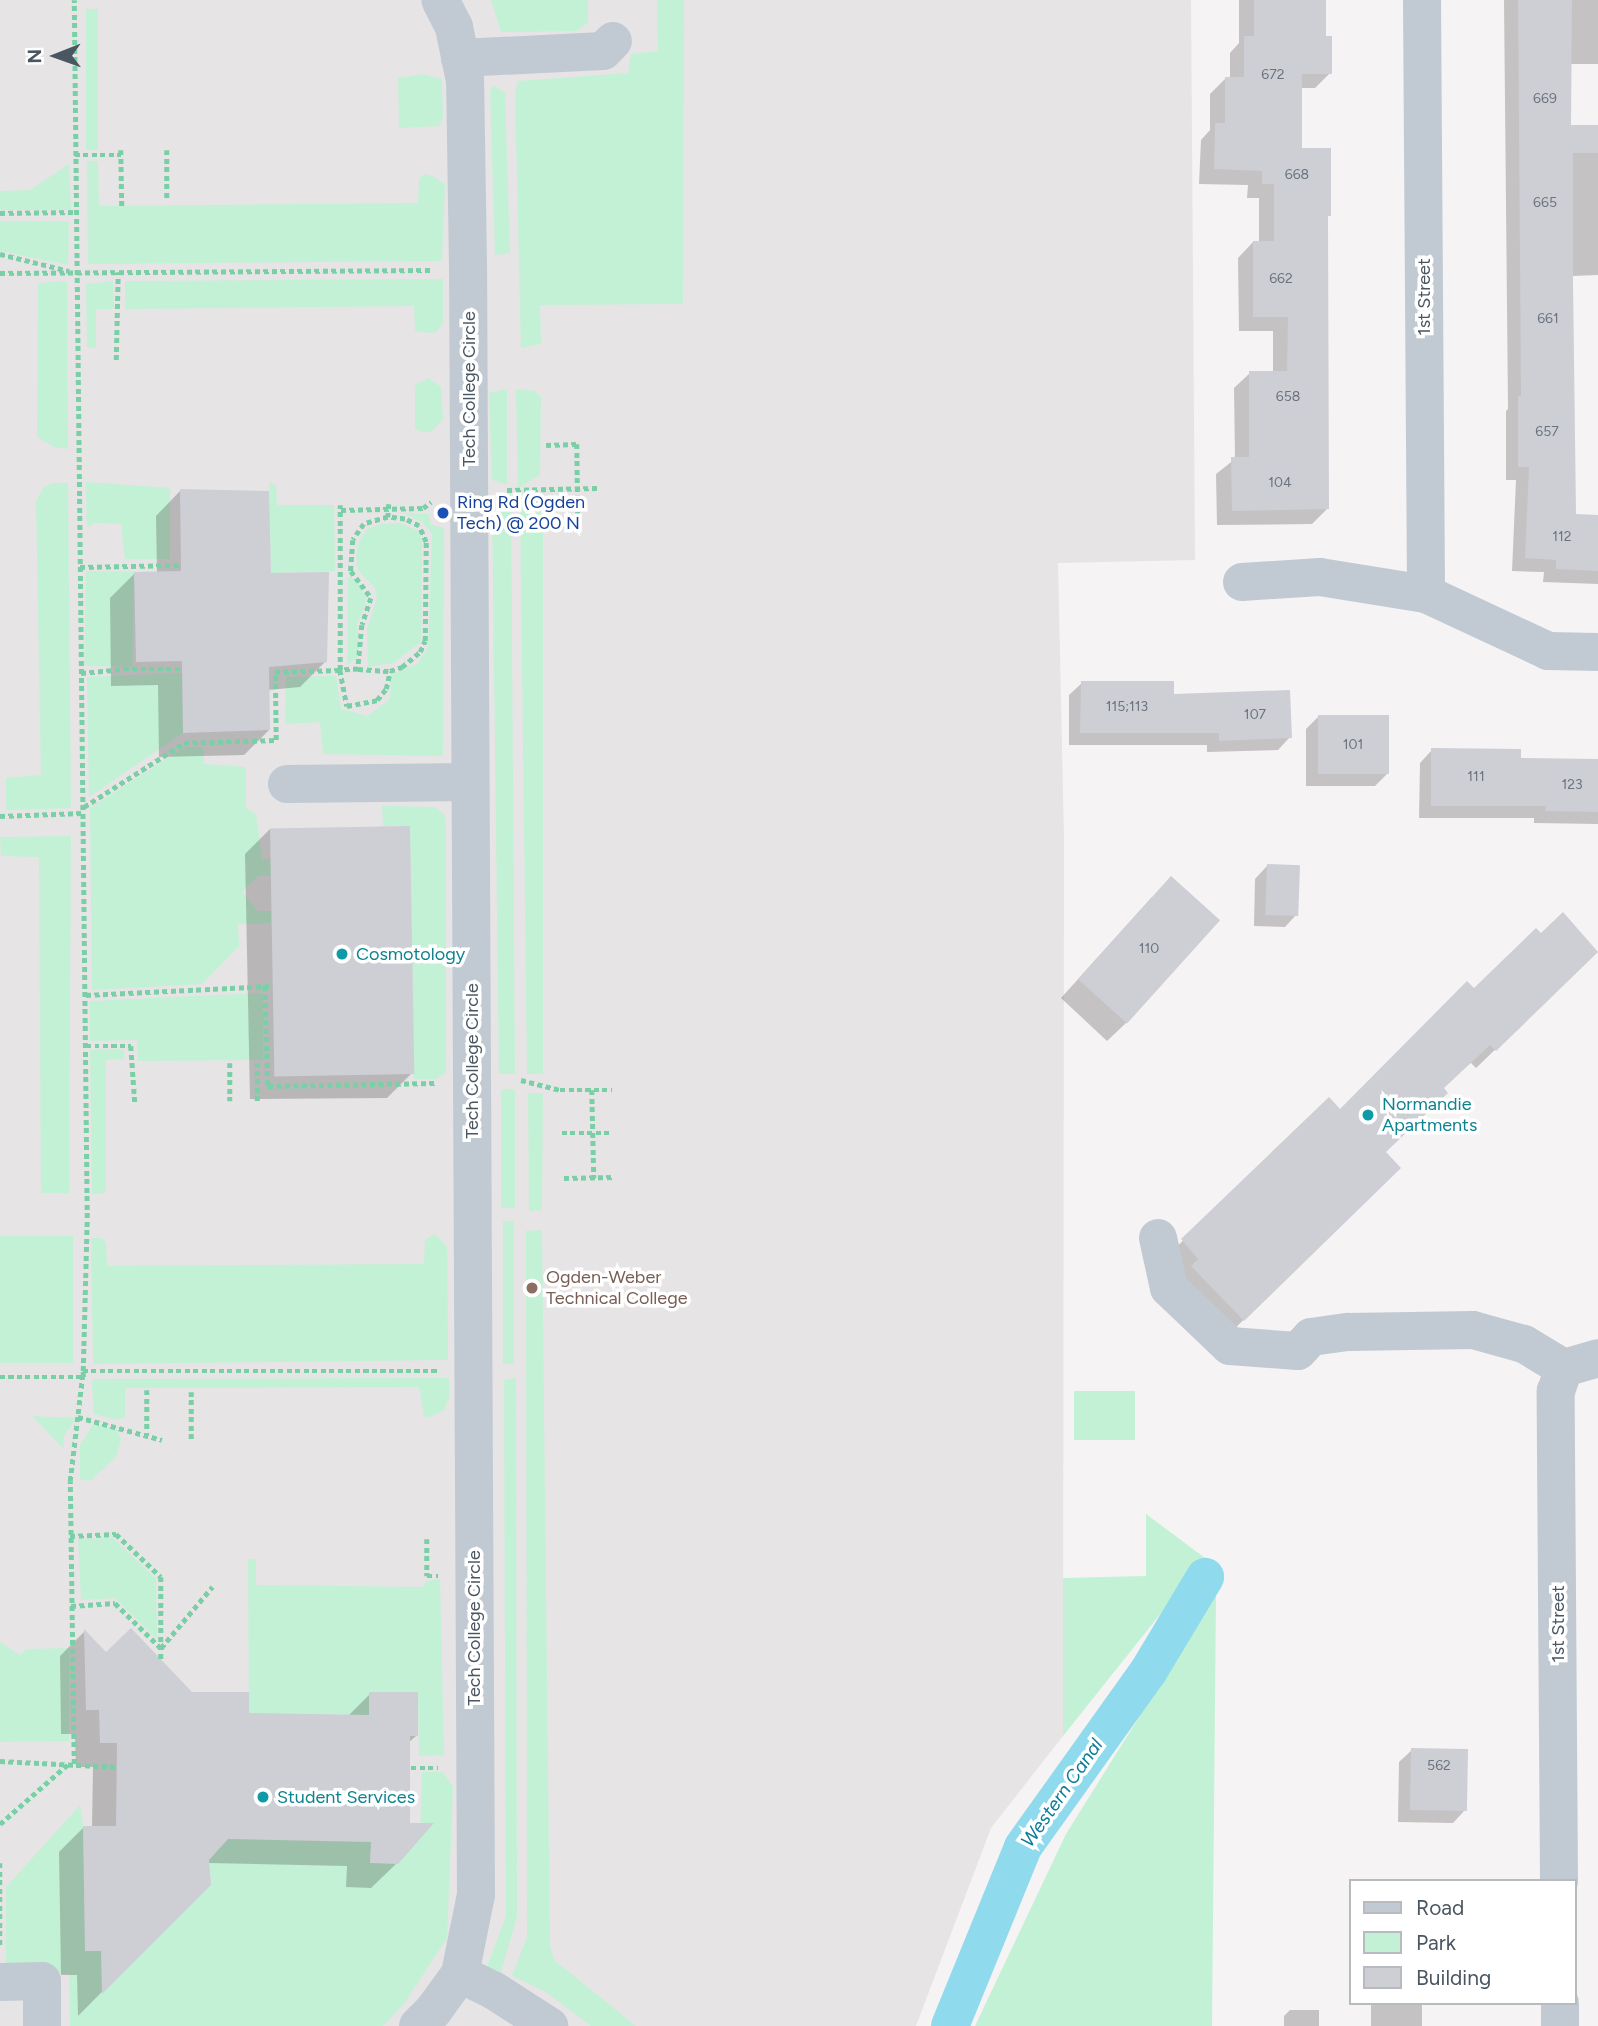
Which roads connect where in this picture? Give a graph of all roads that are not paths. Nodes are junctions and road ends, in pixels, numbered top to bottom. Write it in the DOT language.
graph roads {
  1 [pos="440,0"];
  2 [pos="1422,0"];
  3 [pos="613,41"];
  4 [pos="460,58"];
  5 [pos="1242,582"];
  6 [pos="1426,594"];
  7 [pos="1598,652"];
  8 [pos="470,782"];
  9 [pos="287,784"];
  10 [pos="1158,1238"];
  11 [pos="1581,1363"];
  12 [pos="1559,1879"];
  13 [pos="460,1974"];
  14 [pos="0,1982"];
  15 [pos="1560,2005"];
  16 [pos="42,2026"];
  17 [pos="418,2026"];
  18 [pos="549,2026"];
  19 [pos="1560,2026"];
  1 -- 4 [label="street, Tech College Circle"];
  2 -- 6 [label="street, 1st Street"];
  3 -- 4 [label="street"];
  4 -- 8 [label="street, Tech College Circle"];
  5 -- 6 [label="street"];
  6 -- 7 [label="street"];
  8 -- 9 [label="street"];
  8 -- 13 [label="street, Tech College Circle"];
  10 -- 11 [label="street"];
  11 -- 12 [label="street, 1st Street"];
  13 -- 17 [label="street, Tech College Circle"];
  13 -- 18 [label="street"];
  14 -- 16 [label="street"];
  15 -- 19 [label="street"];
}
